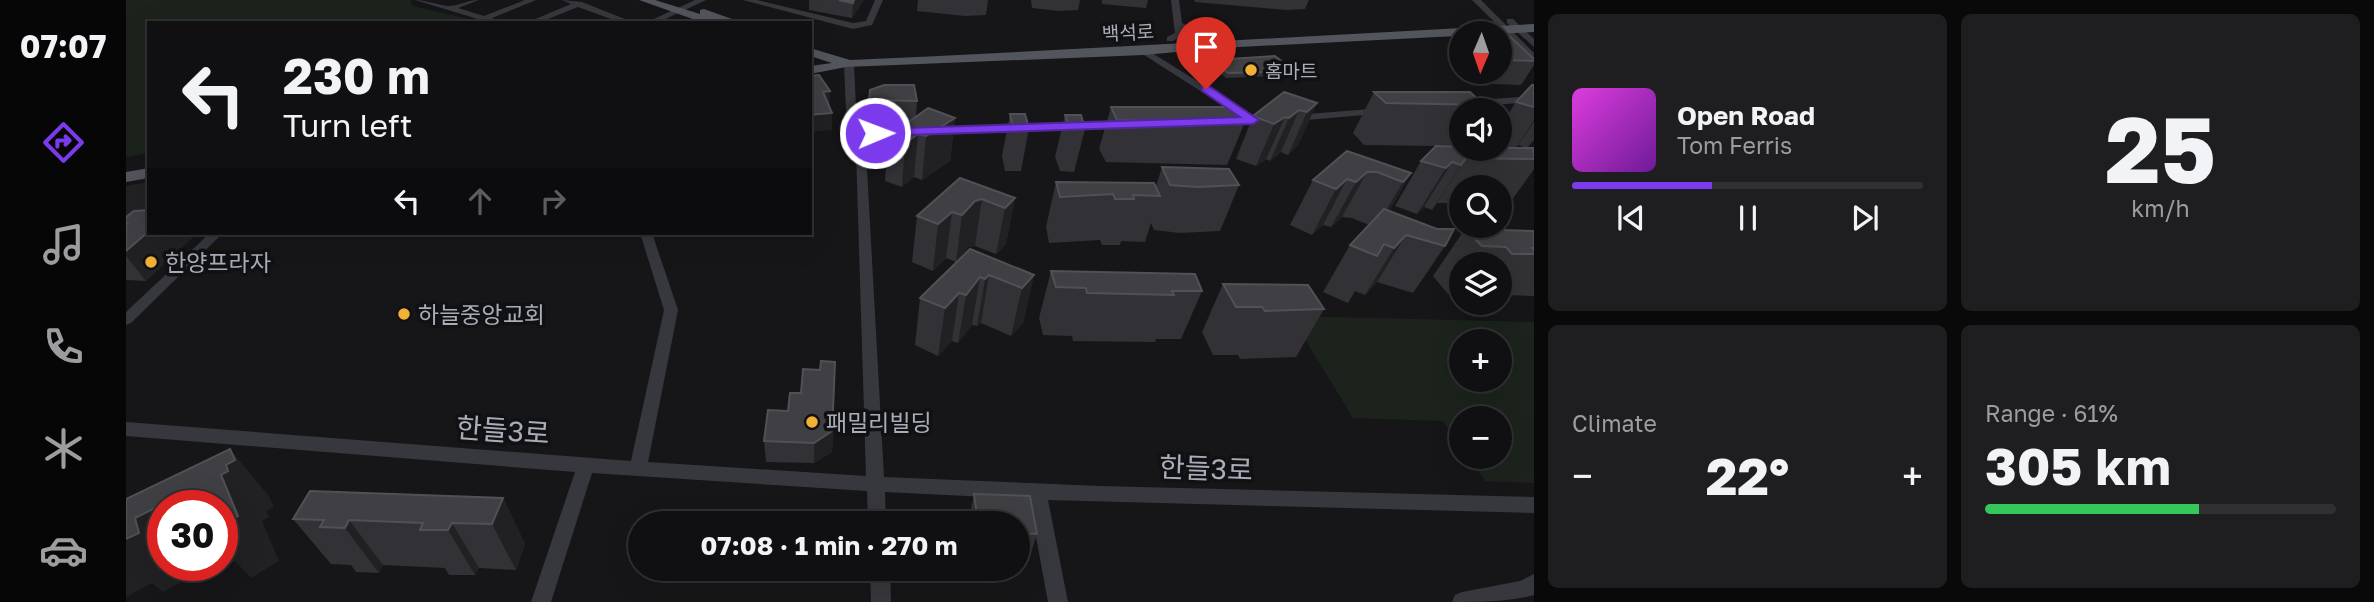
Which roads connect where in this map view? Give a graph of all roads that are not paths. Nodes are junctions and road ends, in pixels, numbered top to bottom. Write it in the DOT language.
graph roads {
  1 [pos="420,0"];
  2 [pos="475,0"];
  3 [pos="532,0"];
  4 [pos="566,0"];
  5 [pos="644,0"];
  6 [pos="667,0"];
  7 [pos="702,0"];
  8 [pos="747,0"];
  9 [pos="879,0"];
  10 [pos="1175,0"];
  11 [pos="1476,0"];
  12 [pos="1488,0"];
  13 [pos="769,3"];
  14 [pos="579,4"];
  15 [pos="682,8"];
  16 [pos="448,10"];
  17 [pos="610,15"];
  18 [pos="485,18"];
  19 [pos="1534,19"];
  20 [pos="495,21"];
  21 [pos="535,21"];
  22 [pos="596,21"];
  23 [pos="626,21"];
  24 [pos="653,21"];
  25 [pos="711,21"];
  26 [pos="730,21"];
  27 [pos="1502,21"];
  28 [pos="1504,21"];
  29 [pos="1180,24"];
  30 [pos="1512,24"];
  31 [pos="1512,26"];
  32 [pos="1449,27"];
  33 [pos="1534,28"];
  34 [pos="1512,29"];
  35 [pos="1449,31"];
  36 [pos="1512,31"];
  37 [pos="1429,33"];
  38 [pos="1224,35"];
  39 [pos="1449,35"];
  40 [pos="1170,39"];
  41 [pos="1534,44"];
  42 [pos="812,48"];
  43 [pos="812,48"];
  44 [pos="1512,48"];
  45 [pos="890,51"];
  46 [pos="1144,51"];
  47 [pos="1533,58"];
  48 [pos="839,59"];
  49 [pos="812,61"];
  50 [pos="812,69"];
  51 [pos="1534,99"];
  52 [pos="1512,101"];
  53 [pos="1392,110"];
  54 [pos="1278,119"];
  55 [pos="1253,120"];
  56 [pos="1265,120"];
  57 [pos="1226,122"];
  58 [pos="1140,126"];
  59 [pos="852,133"];
  60 [pos="147,163"];
  61 [pos="126,166"];
  62 [pos="147,173"];
  63 [pos="126,177"];
  64 [pos="215,235"];
  65 [pos="647,235"];
  66 [pos="126,320"];
  67 [pos="126,429"];
  68 [pos="586,465"];
  69 [pos="638,468"];
  70 [pos="876,483"];
  71 [pos="1037,492"];
  72 [pos="1534,505"];
  73 [pos="877,511"];
  74 [pos="880,581"];
  75 [pos="1534,583"];
  76 [pos="541,602"];
  77 [pos="881,602"];
  78 [pos="1058,602"];
  79 [pos="1462,602"];
  1 -- 16 [label="street"];
  2 -- 16 [label="street"];
  3 -- 18 [label="street"];
  4 -- 14 [label="street"];
  5 -- 15 [label="main road"];
  6 -- 15 [label="main road"];
  7 -- 15 [label="street"];
  8 -- 13 [label="street"];
  9 -- 13 [label="street"];
  10 -- 29 [label="street"];
  11 -- 27 [label="street"];
  12 -- 28 [label="street"];
  14 -- 17 [label="street"];
  14 -- 21 [label="street"];
  15 -- 24 [label="street"];
  15 -- 25 [label="main road"];
  15 -- 26 [label="main road"];
  16 -- 18 [label="street"];
  17 -- 22 [label="street"];
  17 -- 23 [label="street"];
  18 -- 20 [label="street"];
  19 -- 30 [label="main road, 백석로"];
  29 -- 38 [label="street"];
  29 -- 40 [label="street"];
  31 -- 33 [label="main road, 백석로"];
  32 -- 38 [label="main road, 백석로"];
  34 -- 41 [label="street"];
  35 -- 37 [label="main road, 백석로"];
  36 -- 47 [label="street"];
  37 -- 39 [label="street"];
  37 -- 46 [label="main road, 백석로"];
  38 -- 40 [label="main road, 백석로"];
  40 -- 45 [label="main road, 백석로"];
  42 -- 45 [label="main road, 백석로"];
  43 -- 48 [label="main road, 백석로"];
  44 -- 47 [label="street"];
  45 -- 48 [label="main road"];
  46 -- 48 [label="main road, 백석로"];
  46 -- 55 [label="street"];
  48 -- 49 [label="main road"];
  48 -- 50 [label="main road"];
  48 -- 59 [label="street"];
  51 -- 52 [label="street"];
  53 -- 54 [label="street"];
  55 -- 56 [label="street"];
  55 -- 57 [label="street"];
  58 -- 59 [label="street"];
  59 -- 70 [label="street"];
  60 -- 61 [label="main road"];
  62 -- 63 [label="main road"];
  64 -- 66 [label="street"];
  65 -- 69 [label="street"];
  67 -- 68 [label="street, 한들3로"];
  68 -- 69 [label="street, 한들3로"];
  68 -- 76 [label="street"];
  69 -- 70 [label="street, 한들3로"];
  70 -- 71 [label="street, 한들3로"];
  70 -- 73 [label="street"];
  71 -- 72 [label="street, 한들3로"];
  71 -- 78 [label="street"];
  74 -- 77 [label="street"];
  75 -- 79 [label="street"];
}
